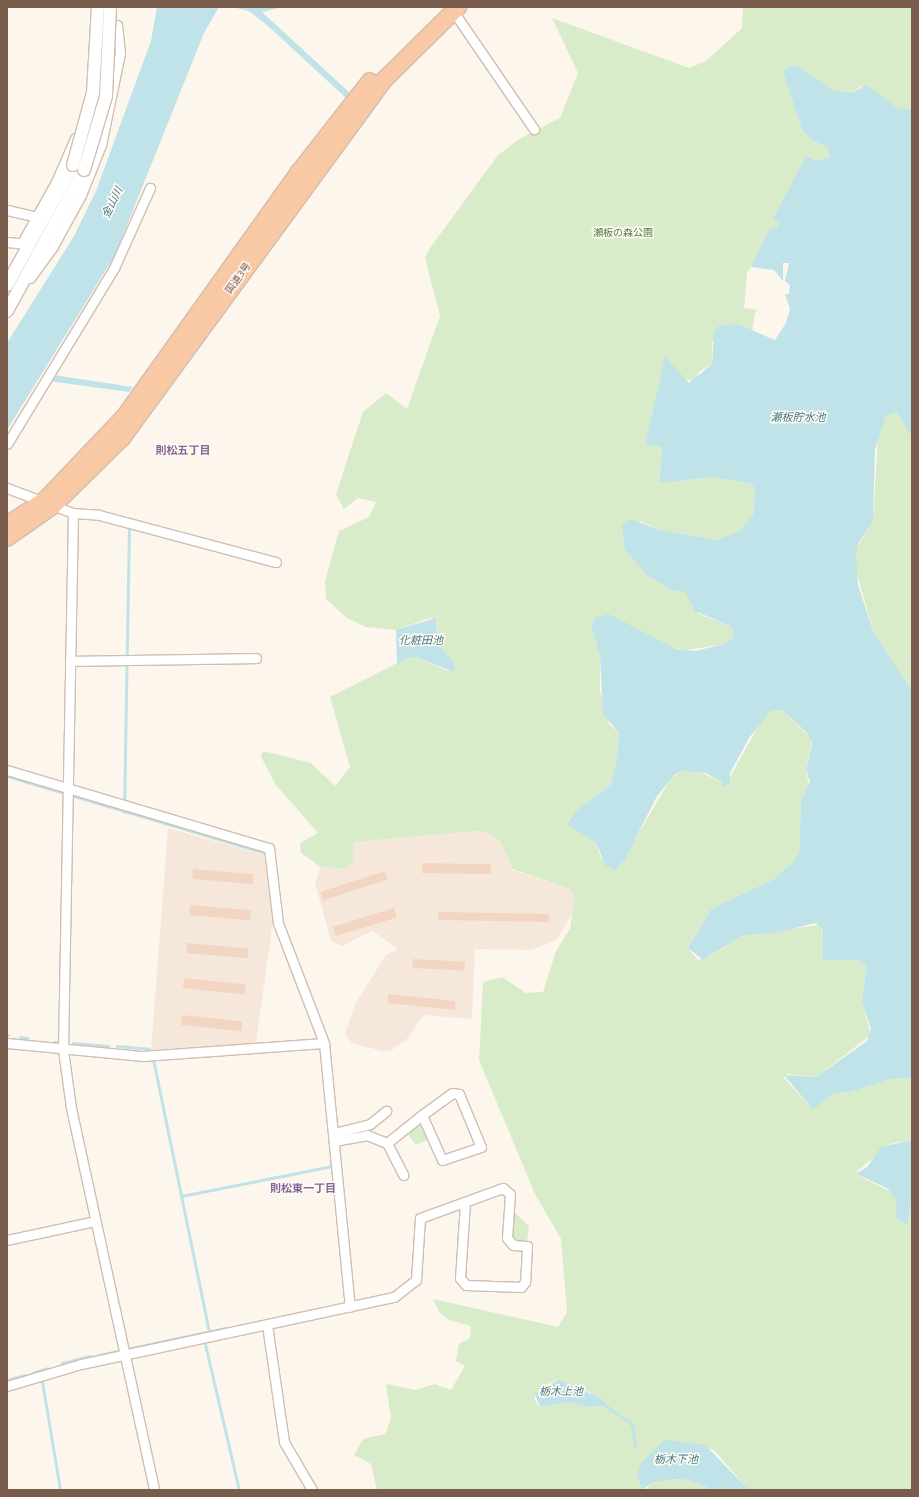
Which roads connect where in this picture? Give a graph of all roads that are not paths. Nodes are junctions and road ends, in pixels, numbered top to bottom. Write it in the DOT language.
graph roads {
  1 [pos="98,7"];
  2 [pos="110,7"];
  3 [pos="451,8"];
  4 [pos="534,129"];
  5 [pos="150,188"];
  6 [pos="7,210"];
  7 [pos="38,217"];
  8 [pos="7,242"];
  9 [pos="26,243"];
  10 [pos="7,284"];
  11 [pos="10,307"];
  12 [pos="7,444"];
  13 [pos="7,488"];
  14 [pos="50,503"];
  15 [pos="73,513"];
  16 [pos="7,524"];
  17 [pos="7,538"];
  18 [pos="276,562"];
  19 [pos="256,658"];
  20 [pos="70,661"];
  21 [pos="7,770"];
  22 [pos="68,790"];
  23 [pos="7,1043"];
  24 [pos="324,1043"];
  25 [pos="63,1050"];
  26 [pos="386,1111"];
  27 [pos="422,1115"];
  28 [pos="334,1137"];
  29 [pos="387,1143"];
  30 [pos="403,1175"];
  31 [pos="465,1203"];
  32 [pos="95,1221"];
  33 [pos="7,1240"];
  34 [pos="350,1307"];
  35 [pos="267,1325"];
  36 [pos="124,1355"];
  37 [pos="7,1386"];
  38 [pos="154,1490"];
  39 [pos="312,1490"];
  1 -- 9 [label="street, bridge"];
  2 -- 11 [label="street, bridge"];
  3 -- 4 [label="street"];
  3 -- 14 [label="highway, 国道3号"];
  5 -- 12 [label="street"];
  6 -- 7 [label="street"];
  7 -- 9 [label="street"];
  7 -- 11 [label="street"];
  8 -- 9 [label="street"];
  9 -- 10 [label="street"];
  13 -- 14 [label="street"];
  14 -- 15 [label="street"];
  14 -- 16 [label="highway, 国道3号"];
  14 -- 17 [label="highway, 国道3号"];
  15 -- 18 [label="street"];
  15 -- 20 [label="street"];
  19 -- 20 [label="street"];
  20 -- 22 [label="street"];
  21 -- 22 [label="street"];
  22 -- 24 [label="street"];
  22 -- 25 [label="street"];
  23 -- 25 [label="street"];
  24 -- 25 [label="street"];
  24 -- 28 [label="street"];
  25 -- 32 [label="street"];
  26 -- 28 [label="street"];
  27 -- 27 [label="street"];
  27 -- 29 [label="street"];
  28 -- 29 [label="street"];
  28 -- 34 [label="street"];
  29 -- 30 [label="street"];
  31 -- 31 [label="street"];
  31 -- 34 [label="street"];
  32 -- 33 [label="street"];
  32 -- 36 [label="street"];
  34 -- 35 [label="street"];
  35 -- 36 [label="street"];
  35 -- 39 [label="street"];
  36 -- 37 [label="street"];
  36 -- 38 [label="street"];
}
